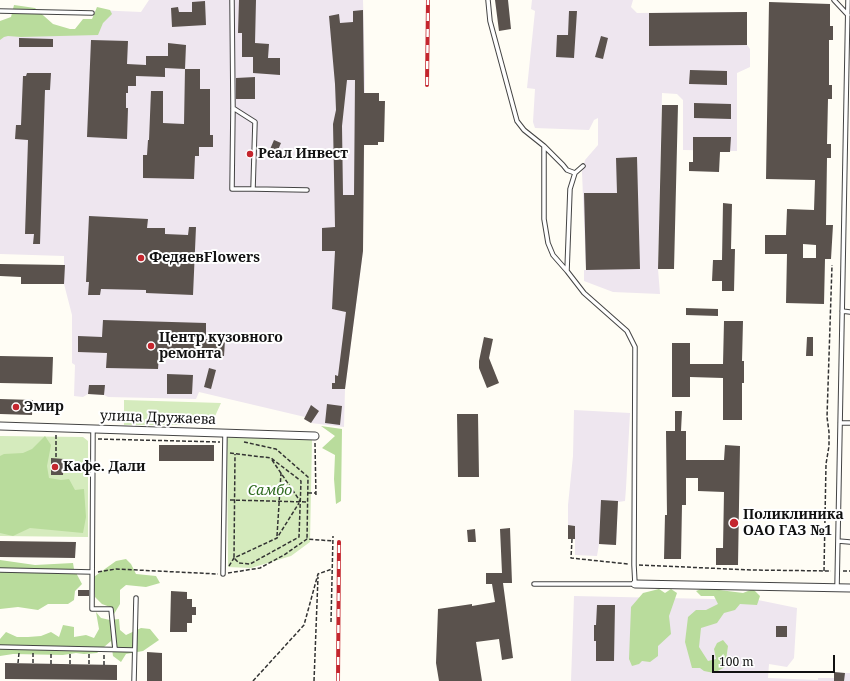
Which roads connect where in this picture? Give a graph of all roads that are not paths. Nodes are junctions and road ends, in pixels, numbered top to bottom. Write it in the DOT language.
graph roads {
  1 [pos="232,0"];
  2 [pos="488,0"];
  3 [pos="834,0"];
  4 [pos="848,0"];
  5 [pos="0,11"];
  6 [pos="92,13"];
  7 [pos="849,15"];
  8 [pos="233,108"];
  9 [pos="544,146"];
  10 [pos="583,166"];
  11 [pos="575,173"];
  12 [pos="252,189"];
  13 [pos="307,190"];
  14 [pos="844,238"];
  15 [pos="850,238"];
  16 [pos="567,271"];
  17 [pos="842,312"];
  18 [pos="850,312"];
  19 [pos="840,423"];
  20 [pos="850,423"];
  21 [pos="0,426"];
  22 [pos="92,428"];
  23 [pos="225,433"];
  24 [pos="315,436"];
  25 [pos="838,541"];
  26 [pos="850,542"];
  27 [pos="0,570"];
  28 [pos="92,572"];
  29 [pos="223,574"];
  30 [pos="534,584"];
  31 [pos="635,584"];
  32 [pos="837,588"];
  33 [pos="850,588"];
  34 [pos="136,598"];
  35 [pos="0,647"];
  36 [pos="115,649"];
  37 [pos="134,650"];
  38 [pos="134,681"];
  1 -- 8 [label="lane"];
  2 -- 9 [label="lane"];
  3 -- 7 [label="lane"];
  4 -- 7 [label="lane"];
  5 -- 6 [label="lane"];
  7 -- 14 [label="lane"];
  8 -- 12 [label="lane"];
  8 -- 12 [label="lane"];
  9 -- 11 [label="lane"];
  9 -- 16 [label="lane"];
  10 -- 11 [label="lane"];
  11 -- 16 [label="lane"];
  12 -- 13 [label="lane"];
  14 -- 15 [label="lane"];
  14 -- 17 [label="lane"];
  16 -- 31 [label="lane"];
  17 -- 18 [label="lane"];
  17 -- 19 [label="lane"];
  19 -- 20 [label="lane"];
  19 -- 25 [label="lane"];
  21 -- 22 [label="street, улица Дружаева"];
  22 -- 23 [label="street, улица Дружаева"];
  22 -- 28 [label="lane"];
  23 -- 24 [label="street, улица Дружаева"];
  23 -- 29 [label="lane"];
  25 -- 26 [label="lane"];
  25 -- 32 [label="lane"];
  27 -- 28 [label="lane"];
  28 -- 36 [label="lane"];
  30 -- 31 [label="lane"];
  31 -- 32 [label="street"];
  32 -- 33 [label="street"];
  34 -- 37 [label="lane"];
  35 -- 36 [label="lane"];
  36 -- 37 [label="lane"];
  37 -- 38 [label="lane"];
}
